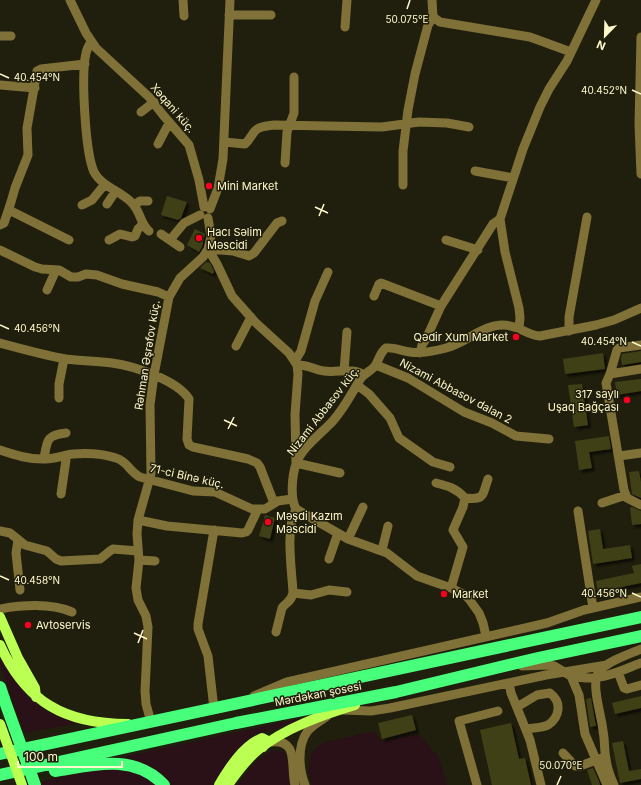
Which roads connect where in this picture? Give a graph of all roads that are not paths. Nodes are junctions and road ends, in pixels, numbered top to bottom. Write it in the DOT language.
graph roads {
  1 [pos="70,0"];
  2 [pos="183,0"];
  3 [pos="230,0"];
  4 [pos="347,0"];
  5 [pos="432,0"];
  6 [pos="596,0"];
  7 [pos="229,15"];
  8 [pos="271,15"];
  9 [pos="184,16"];
  10 [pos="433,17"];
  11 [pos="345,27"];
  12 [pos="0,36"];
  13 [pos="11,36"];
  14 [pos="641,37"];
  15 [pos="91,42"];
  16 [pos="571,52"];
  17 [pos="85,64"];
  18 [pos="294,77"];
  19 [pos="0,85"];
  20 [pos="35,88"];
  21 [pos="154,102"];
  22 [pos="141,112"];
  23 [pos="169,123"];
  24 [pos="407,123"];
  25 [pos="290,125"];
  26 [pos="469,127"];
  27 [pos="224,142"];
  28 [pos="158,144"];
  29 [pos="285,162"];
  30 [pos="475,171"];
  31 [pos="641,174"];
  32 [pos="513,178"];
  33 [pos="105,184"];
  34 [pos="403,185"];
  35 [pos="115,192"];
  36 [pos="148,201"];
  37 [pos="107,204"];
  38 [pos="82,205"];
  39 [pos="134,205"];
  40 [pos="9,210"];
  41 [pos="206,212"];
  42 [pos="587,217"];
  43 [pos="500,219"];
  44 [pos="282,221"];
  45 [pos="0,225"];
  46 [pos="161,234"];
  47 [pos="70,240"];
  48 [pos="109,240"];
  49 [pos="170,240"];
  50 [pos="446,240"];
  51 [pos="180,247"];
  52 [pos="208,249"];
  53 [pos="0,250"];
  54 [pos="478,250"];
  55 [pos="56,270"];
  56 [pos="328,272"];
  57 [pos="47,290"];
  58 [pos="374,296"];
  59 [pos="169,297"];
  60 [pos="441,306"];
  61 [pos="641,308"];
  62 [pos="251,317"];
  63 [pos="519,328"];
  64 [pos="569,331"];
  65 [pos="347,332"];
  66 [pos="0,343"];
  67 [pos="641,345"];
  68 [pos="236,346"];
  69 [pos="420,353"];
  70 [pos="64,359"];
  71 [pos="296,363"];
  72 [pos="376,365"];
  73 [pos="641,369"];
  74 [pos="344,371"];
  75 [pos="610,374"];
  76 [pos="154,375"];
  77 [pos="364,375"];
  78 [pos="357,385"];
  79 [pos="59,398"];
  80 [pos="66,433"];
  81 [pos="549,439"];
  82 [pos="0,450"];
  83 [pos="641,453"];
  84 [pos="65,456"];
  85 [pos="619,456"];
  86 [pos="44,460"];
  87 [pos="296,463"];
  88 [pos="450,467"];
  89 [pos="340,473"];
  90 [pos="150,480"];
  91 [pos="488,480"];
  92 [pos="436,483"];
  93 [pos="61,494"];
  94 [pos="626,495"];
  95 [pos="465,498"];
  96 [pos="292,499"];
  97 [pos="274,503"];
  98 [pos="602,503"];
  99 [pos="641,505"];
  100 [pos="363,507"];
  101 [pos="258,509"];
  102 [pos="296,509"];
  103 [pos="578,511"];
  104 [pos="138,520"];
  105 [pos="388,526"];
  106 [pos="214,530"];
  107 [pos="0,531"];
  108 [pos="338,533"];
  109 [pos="348,539"];
  110 [pos="18,540"];
  111 [pos="382,550"];
  112 [pos="139,556"];
  113 [pos="329,559"];
  114 [pos="155,561"];
  115 [pos="451,588"];
  116 [pos="20,590"];
  117 [pos="347,592"];
  118 [pos="293,594"];
  119 [pos="641,597"];
  120 [pos="593,608"];
  121 [pos="0,609"];
  122 [pos="72,612"];
  123 [pos="0,617"];
  124 [pos="641,617"];
  125 [pos="276,632"];
  126 [pos="486,636"];
  127 [pos="641,636"];
  128 [pos="0,645"];
  129 [pos="641,649"];
  130 [pos="641,663"];
  131 [pos="607,665"];
  132 [pos="502,666"];
  133 [pos="618,672"];
  134 [pos="568,674"];
  135 [pos="596,678"];
  136 [pos="509,683"];
  137 [pos="641,685"];
  138 [pos="0,687"];
  139 [pos="396,692"];
  140 [pos="36,697"];
  141 [pos="235,704"];
  142 [pos="517,707"];
  143 [pos="214,709"];
  144 [pos="336,710"];
  145 [pos="498,711"];
  146 [pos="282,715"];
  147 [pos="147,723"];
  148 [pos="0,724"];
  149 [pos="526,729"];
  150 [pos="66,740"];
  151 [pos="266,745"];
  152 [pos="0,747"];
  153 [pos="563,753"];
  154 [pos="0,754"];
  155 [pos="601,758"];
  156 [pos="0,775"];
  157 [pos="0,779"];
  158 [pos="22,785"];
  159 [pos="35,785"];
  160 [pos="164,785"];
  161 [pos="219,785"];
  162 [pos="228,785"];
  163 [pos="295,785"];
  164 [pos="305,785"];
  165 [pos="477,785"];
  166 [pos="541,785"];
  167 [pos="607,785"];
  168 [pos="614,785"];
  1 -- 15 [label="street, Xəqani küç."];
  2 -- 9 [label="street"];
  3 -- 7 [label="street"];
  4 -- 11 [label="street"];
  5 -- 10 [label="street"];
  6 -- 16 [label="street"];
  7 -- 8 [label="street"];
  7 -- 27 [label="street"];
  10 -- 16 [label="street"];
  10 -- 24 [label="street"];
  12 -- 13 [label="street"];
  14 -- 31 [label="street"];
  15 -- 17 [label="street"];
  15 -- 21 [label="street, Xəqani küç."];
  16 -- 32 [label="street"];
  17 -- 20 [label="street"];
  17 -- 33 [label="street"];
  18 -- 25 [label="street"];
  19 -- 20 [label="street"];
  20 -- 40 [label="street"];
  21 -- 22 [label="street"];
  21 -- 23 [label="street, Xəqani küç."];
  23 -- 28 [label="street"];
  23 -- 41 [label="street, Xəqani küç."];
  24 -- 25 [label="street"];
  24 -- 26 [label="street"];
  24 -- 34 [label="street"];
  25 -- 27 [label="street"];
  25 -- 29 [label="street"];
  27 -- 41 [label="street"];
  30 -- 32 [label="street"];
  32 -- 43 [label="street"];
  33 -- 35 [label="street"];
  33 -- 38 [label="street"];
  35 -- 37 [label="street"];
  35 -- 39 [label="street"];
  36 -- 39 [label="street"];
  39 -- 48 [label="street"];
  40 -- 45 [label="street"];
  40 -- 47 [label="street"];
  41 -- 49 [label="street"];
  41 -- 52 [label="street"];
  42 -- 64 [label="street"];
  43 -- 54 [label="street"];
  43 -- 63 [label="street"];
  44 -- 52 [label="street"];
  46 -- 49 [label="street"];
  49 -- 51 [label="street"];
  50 -- 54 [label="street"];
  52 -- 59 [label="street, Rəhman Əşrəfov küç."];
  52 -- 62 [label="street"];
  53 -- 55 [label="street"];
  54 -- 60 [label="street"];
  55 -- 57 [label="street"];
  55 -- 59 [label="street"];
  56 -- 71 [label="street"];
  58 -- 60 [label="street"];
  59 -- 76 [label="street, Rəhman Əşrəfov küç."];
  60 -- 69 [label="street"];
  61 -- 64 [label="street, Nizami Abbasov küç."];
  62 -- 68 [label="street"];
  62 -- 71 [label="street"];
  63 -- 64 [label="street, Nizami Abbasov küç."];
  63 -- 69 [label="street, Nizami Abbasov küç."];
  65 -- 74 [label="street"];
  66 -- 70 [label="street"];
  67 -- 75 [label="street"];
  69 -- 72 [label="street, Nizami Abbasov küç."];
  70 -- 76 [label="street"];
  70 -- 79 [label="street"];
  71 -- 74 [label="street"];
  71 -- 87 [label="street"];
  72 -- 77 [label="street, Nizami Abbasov küç."];
  72 -- 81 [label="street, Nizami Abbasov dalan 2"];
  73 -- 75 [label="street"];
  74 -- 77 [label="street"];
  75 -- 85 [label="street"];
  76 -- 90 [label="street, Rəhman Əşrəfov küç."];
  76 -- 97 [label="street"];
  77 -- 78 [label="street, Nizami Abbasov küç."];
  78 -- 87 [label="street, Nizami Abbasov küç."];
  78 -- 88 [label="street"];
  80 -- 86 [label="street"];
  82 -- 86 [label="street, 71-ci Binə küç."];
  83 -- 85 [label="street"];
  84 -- 86 [label="street, 71-ci Binə küç."];
  84 -- 90 [label="street, 71-ci Binə küç."];
  84 -- 93 [label="street"];
  85 -- 94 [label="street"];
  87 -- 89 [label="street"];
  87 -- 96 [label="street, Nizami Abbasov küç."];
  90 -- 101 [label="street, 71-ci Binə küç."];
  90 -- 104 [label="street, Rəhman Əşrəfov küç."];
  91 -- 95 [label="street"];
  92 -- 95 [label="street"];
  94 -- 98 [label="street"];
  94 -- 99 [label="street"];
  95 -- 115 [label="street"];
  96 -- 97 [label="street"];
  96 -- 102 [label="street"];
  97 -- 101 [label="street"];
  100 -- 109 [label="street"];
  101 -- 106 [label="street"];
  102 -- 108 [label="street"];
  102 -- 118 [label="street"];
  103 -- 120 [label="street"];
  104 -- 106 [label="street"];
  104 -- 112 [label="street, Rəhman Əşrəfov küç."];
  105 -- 111 [label="street"];
  106 -- 143 [label="street"];
  107 -- 110 [label="street"];
  108 -- 109 [label="street"];
  108 -- 113 [label="street"];
  109 -- 111 [label="street"];
  110 -- 112 [label="street"];
  110 -- 116 [label="street"];
  111 -- 115 [label="street"];
  112 -- 114 [label="street"];
  112 -- 147 [label="street, Rəhman Əşrəfov küç."];
  115 -- 126 [label="street"];
  117 -- 118 [label="street"];
  118 -- 125 [label="street"];
  119 -- 120 [label="street"];
  120 -- 126 [label="street"];
  121 -- 122 [label="street"];
  123 -- 140 [label="main road"];
  124 -- 141 [label="highway, Mərdəkan şosesi"];
  126 -- 141 [label="street"];
  127 -- 132 [label="highway, Mərdəkan şosesi"];
  128 -- 140 [label="main road"];
  129 -- 131 [label="street"];
  130 -- 133 [label="street"];
  131 -- 134 [label="street"];
  131 -- 135 [label="street"];
  132 -- 134 [label="street"];
  132 -- 139 [label="highway, Mərdəkan şosesi"];
  133 -- 135 [label="street"];
  133 -- 137 [label="street"];
  134 -- 135 [label="street"];
  134 -- 136 [label="street"];
  134 -- 155 [label="street"];
  135 -- 155 [label="street"];
  136 -- 142 [label="street"];
  136 -- 144 [label="street"];
  138 -- 159 [label="highway, bridge"];
  139 -- 144 [label="main road"];
  139 -- 146 [label="highway, Mərdəkan şosesi"];
  140 -- 147 [label="main road"];
  141 -- 143 [label="highway, Mərdəkan şosesi"];
  142 -- 149 [label="street"];
  142 -- 149 [label="street"];
  143 -- 147 [label="highway, Mərdəkan şosesi"];
  144 -- 146 [label="street"];
  144 -- 151 [label="main road"];
  144 -- 164 [label="street"];
  145 -- 165 [label="street"];
  146 -- 156 [label="highway, Mərdəkan şosesi"];
  147 -- 150 [label="highway, Mərdəkan şosesi"];
  148 -- 158 [label="main road, bridge"];
  149 -- 166 [label="street"];
  150 -- 152 [label="highway"];
  150 -- 154 [label="highway, Mərdəkan şosesi"];
  151 -- 161 [label="main road"];
  151 -- 162 [label="main road"];
  151 -- 163 [label="street"];
  153 -- 155 [label="street"];
  155 -- 167 [label="street"];
  155 -- 168 [label="street"];
  157 -- 160 [label="highway"];
}
